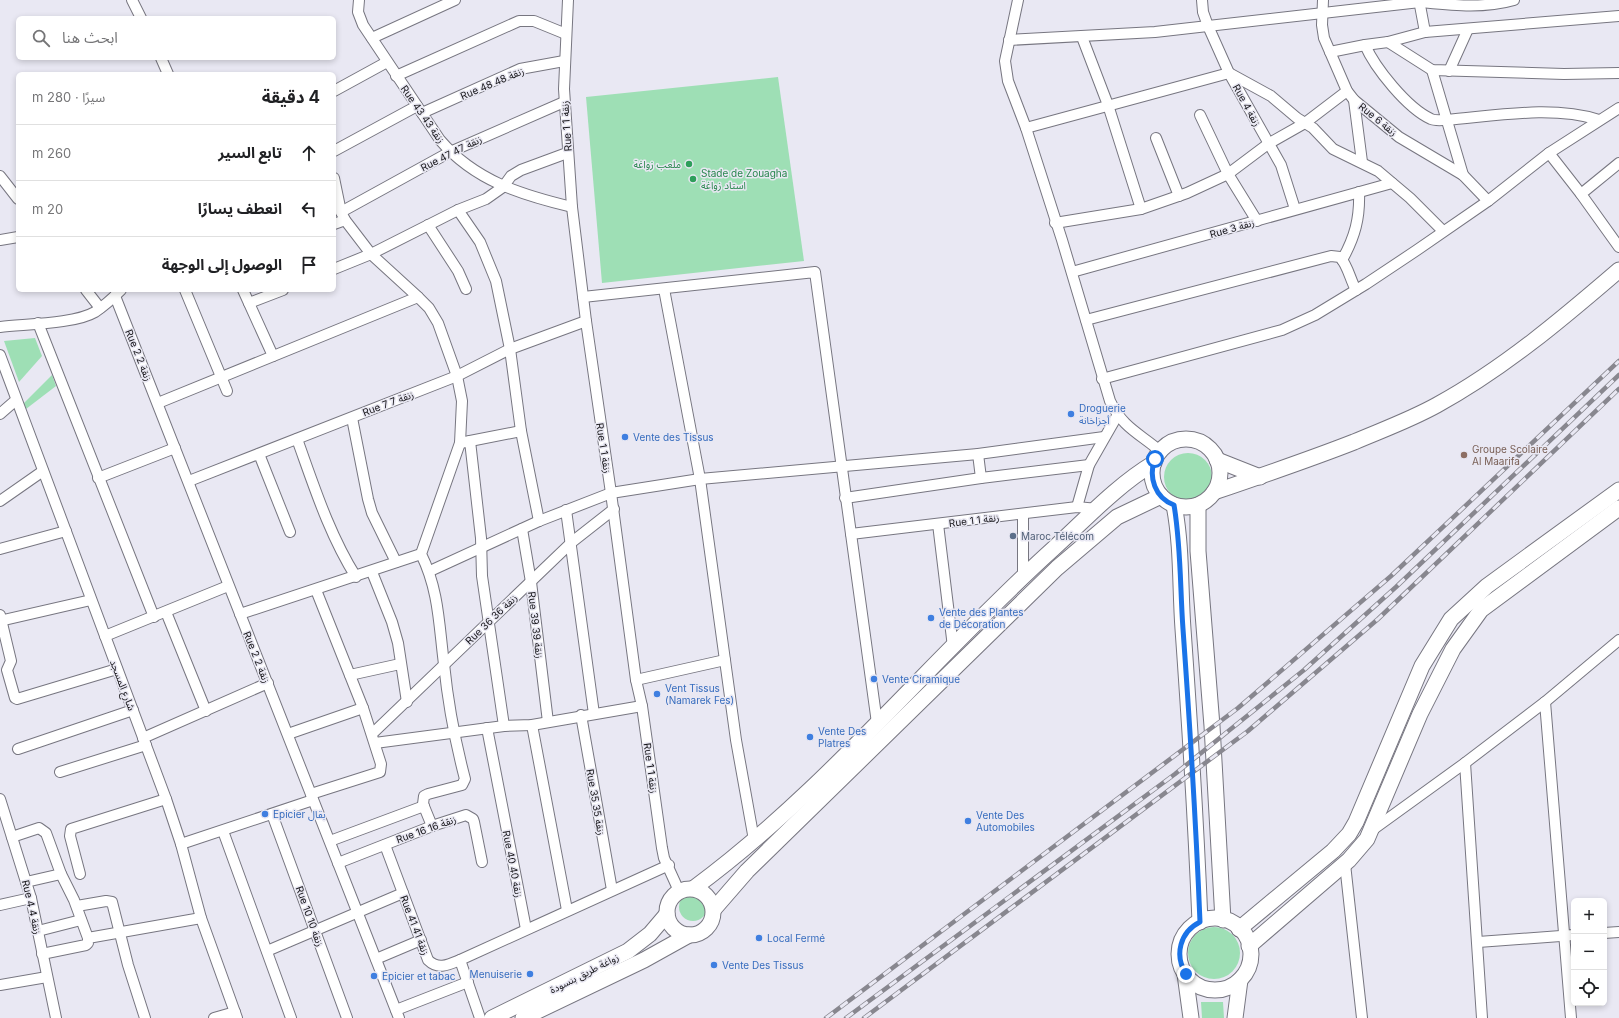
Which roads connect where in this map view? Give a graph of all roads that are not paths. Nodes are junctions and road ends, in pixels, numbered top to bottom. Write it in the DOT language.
graph roads {
  1 [pos="132,0"];
  2 [pos="359,0"];
  3 [pos="455,0"];
  4 [pos="568,0"];
  5 [pos="1018,0"];
  6 [pos="1202,0"];
  7 [pos="1323,0"];
  8 [pos="1514,0"];
  9 [pos="1420,1"];
  10 [pos="1323,14"];
  11 [pos="140,16"];
  12 [pos="1619,16"];
  13 [pos="1208,26"];
  14 [pos="1468,29"];
  15 [pos="1426,32"];
  16 [pos="566,34"];
  17 [pos="1082,37"];
  18 [pos="372,38"];
  19 [pos="1009,40"];
  20 [pos="1388,42"];
  21 [pos="1365,45"];
  22 [pos="1330,52"];
  23 [pos="161,60"];
  24 [pos="564,61"];
  25 [pos="387,62"];
  26 [pos="1432,70"];
  27 [pos="1449,71"];
  28 [pos="167,72"];
  29 [pos="1229,73"];
  30 [pos="1619,73"];
  31 [pos="396,76"];
  32 [pos="336,90"];
  33 [pos="1347,91"];
  34 [pos="1354,100"];
  35 [pos="564,102"];
  36 [pos="1108,105"];
  37 [pos="1619,108"];
  38 [pos="420,110"];
  39 [pos="1200,115"];
  40 [pos="1446,120"];
  41 [pos="1599,120"];
  42 [pos="1305,123"];
  43 [pos="1026,128"];
  44 [pos="1156,138"];
  45 [pos="1268,144"];
  46 [pos="336,150"];
  47 [pos="450,152"];
  48 [pos="567,153"];
  49 [pos="1548,154"];
  50 [pos="1362,162"];
  51 [pos="1619,163"];
  52 [pos="1228,174"];
  53 [pos="1463,175"];
  54 [pos="0,176"];
  55 [pos="1392,183"];
  56 [pos="336,186"];
  57 [pos="503,187"];
  58 [pos="1359,192"];
  59 [pos="1580,194"];
  60 [pos="16,196"];
  61 [pos="1179,196"];
  62 [pos="1488,201"];
  63 [pos="572,207"];
  64 [pos="1141,209"];
  65 [pos="458,210"];
  66 [pos="1296,210"];
  67 [pos="343,216"];
  68 [pos="1257,221"];
  69 [pos="336,222"];
  70 [pos="1055,223"];
  71 [pos="428,225"];
  72 [pos="1443,232"];
  73 [pos="16,237"];
  74 [pos="0,240"];
  75 [pos="1619,247"];
  76 [pos="371,254"];
  77 [pos="1342,260"];
  78 [pos="336,268"];
  79 [pos="1619,270"];
  80 [pos="1072,272"];
  81 [pos="664,289"];
  82 [pos="466,290"];
  83 [pos="1356,290"];
  84 [pos="88,292"];
  85 [pos="186,292"];
  86 [pos="244,292"];
  87 [pos="278,292"];
  88 [pos="118,293"];
  89 [pos="418,297"];
  90 [pos="583,297"];
  91 [pos="249,304"];
  92 [pos="100,308"];
  93 [pos="1086,320"];
  94 [pos="586,322"];
  95 [pos="38,323"];
  96 [pos="0,327"];
  97 [pos="510,349"];
  98 [pos="0,355"];
  99 [pos="273,356"];
  100 [pos="457,376"];
  101 [pos="221,378"];
  102 [pos="1102,379"];
  103 [pos="227,391"];
  104 [pos="16,400"];
  105 [pos="158,403"];
  106 [pos="0,414"];
  107 [pos="1117,416"];
  108 [pos="352,418"];
  109 [pos="521,431"];
  110 [pos="1104,437"];
  111 [pos="297,439"];
  112 [pos="465,442"];
  113 [pos="175,448"];
  114 [pos="260,454"];
  115 [pos="978,454"];
  116 [pos="1157,457"];
  117 [pos="1217,460"];
  118 [pos="840,465"];
  119 [pos="1089,465"];
  120 [pos="43,471"];
  121 [pos="1260,477"];
  122 [pos="98,478"];
  123 [pos="980,478"];
  124 [pos="700,479"];
  125 [pos="189,481"];
  126 [pos="1619,490"];
  127 [pos="1214,492"];
  128 [pos="612,493"];
  129 [pos="1161,496"];
  130 [pos="845,498"];
  131 [pos="0,501"];
  132 [pos="1174,505"];
  133 [pos="1198,505"];
  134 [pos="1077,507"];
  135 [pos="1619,508"];
  136 [pos="614,509"];
  137 [pos="1097,509"];
  138 [pos="566,510"];
  139 [pos="1023,514"];
  140 [pos="539,521"];
  141 [pos="938,524"];
  142 [pos="522,529"];
  143 [pos="66,531"];
  144 [pos="290,532"];
  145 [pos="851,534"];
  146 [pos="572,542"];
  147 [pos="480,547"];
  148 [pos="0,549"];
  149 [pos="421,554"];
  150 [pos="396,562"];
  151 [pos="430,571"];
  152 [pos="372,572"];
  153 [pos="1023,575"];
  154 [pos="356,577"];
  155 [pos="531,582"];
  156 [pos="228,586"];
  157 [pos="316,590"];
  158 [pos="92,600"];
  159 [pos="166,612"];
  160 [pos="240,614"];
  161 [pos="154,616"];
  162 [pos="1,619"];
  163 [pos="488,622"];
  164 [pos="105,636"];
  165 [pos="1619,640"];
  166 [pos="953,647"];
  167 [pos="725,660"];
  168 [pos="400,664"];
  169 [pos="444,665"];
  170 [pos="117,669"];
  171 [pos="350,675"];
  172 [pos="636,680"];
  173 [pos="268,683"];
  174 [pos="407,702"];
  175 [pos="1545,702"];
  176 [pos="642,706"];
  177 [pos="364,708"];
  178 [pos="133,710"];
  179 [pos="206,711"];
  180 [pos="594,714"];
  181 [pos="581,715"];
  182 [pos="548,722"];
  183 [pos="878,723"];
  184 [pos="532,725"];
  185 [pos="504,726"];
  186 [pos="487,728"];
  187 [pos="454,732"];
  188 [pos="288,734"];
  189 [pos="374,738"];
  190 [pos="145,742"];
  191 [pos="18,749"];
  192 [pos="1465,764"];
  193 [pos="60,772"];
  194 [pos="312,797"];
  195 [pos="0,799"];
  196 [pos="166,799"];
  197 [pos="424,806"];
  198 [pos="3,814"];
  199 [pos="272,814"];
  200 [pos="432,826"];
  201 [pos="223,831"];
  202 [pos="1371,831"];
  203 [pos="12,837"];
  204 [pos="754,840"];
  205 [pos="330,842"];
  206 [pos="181,844"];
  207 [pos="384,845"];
  208 [pos="482,862"];
  209 [pos="338,863"];
  210 [pos="1345,864"];
  211 [pos="668,865"];
  212 [pos="61,874"];
  213 [pos="80,874"];
  214 [pos="26,882"];
  215 [pos="686,889"];
  216 [pos="612,890"];
  217 [pos="403,893"];
  218 [pos="31,898"];
  219 [pos="0,905"];
  220 [pos="77,906"];
  221 [pos="714,909"];
  222 [pos="567,910"];
  223 [pos="357,912"];
  224 [pos="667,914"];
  225 [pos="200,918"];
  226 [pos="82,920"];
  227 [pos="1223,920"];
  228 [pos="1200,922"];
  229 [pos="526,929"];
  230 [pos="1239,929"];
  231 [pos="315,930"];
  232 [pos="38,931"];
  233 [pos="120,932"];
  234 [pos="1619,932"];
  235 [pos="1607,933"];
  236 [pos="689,935"];
  237 [pos="1569,935"];
  238 [pos="88,938"];
  239 [pos="420,940"];
  240 [pos="1478,942"];
  241 [pos="1249,946"];
  242 [pos="267,950"];
  243 [pos="42,954"];
  244 [pos="376,959"];
  245 [pos="460,960"];
  246 [pos="1186,974"];
  247 [pos="47,977"];
  248 [pos="1240,980"];
  249 [pos="468,982"];
  250 [pos="0,985"];
  251 [pos="397,1014"];
  252 [pos="236,1015"];
  253 [pos="56,1018"];
  254 [pos="145,1018"];
  255 [pos="214,1018"];
  256 [pos="291,1018"];
  257 [pos="347,1018"];
  258 [pos="480,1018"];
  259 [pos="492,1018"];
  260 [pos="523,1018"];
  261 [pos="1191,1018"];
  262 [pos="1235,1018"];
  263 [pos="1362,1018"];
  264 [pos="1482,1018"];
  265 [pos="1571,1018"];
  1 -- 11 [label="street"];
  2 -- 18 [label="street, Rue 43 زنقة 43"];
  3 -- 18 [label="street"];
  4 -- 16 [label="street, Rue 1 زنقة 1"];
  5 -- 19 [label="street"];
  6 -- 13 [label="street, Rue 4 زنقة"];
  7 -- 10 [label="street, Rue 6 زنقة"];
  8 -- 9 [label="street"];
  9 -- 10 [label="street"];
  9 -- 15 [label="street"];
  10 -- 13 [label="street"];
  10 -- 22 [label="street, Rue 6 زنقة"];
  12 -- 14 [label="street"];
  13 -- 17 [label="street"];
  13 -- 29 [label="street, Rue 4 زنقة"];
  14 -- 15 [label="street"];
  14 -- 27 [label="street"];
  15 -- 20 [label="street"];
  16 -- 24 [label="street, Rue 1 زنقة 1"];
  16 -- 31 [label="street"];
  17 -- 19 [label="street"];
  17 -- 36 [label="street"];
  18 -- 25 [label="street, Rue 43 زنقة 43"];
  19 -- 43 [label="street"];
  20 -- 21 [label="street"];
  20 -- 26 [label="street"];
  21 -- 22 [label="street"];
  21 -- 40 [label="street"];
  22 -- 33 [label="street, Rue 6 زنقة"];
  23 -- 28 [label="street"];
  24 -- 35 [label="street, Rue 1 زنقة 1"];
  24 -- 38 [label="street, Rue 48 زنقة 48"];
  25 -- 31 [label="street, Rue 43 زنقة 43"];
  25 -- 32 [label="street"];
  26 -- 27 [label="street"];
  26 -- 40 [label="street"];
  27 -- 30 [label="street"];
  29 -- 36 [label="street"];
  29 -- 42 [label="street"];
  29 -- 45 [label="street, Rue 4 زنقة"];
  31 -- 38 [label="street, Rue 43 زنقة 43"];
  33 -- 34 [label="street, Rue 6 زنقة"];
  33 -- 42 [label="street"];
  34 -- 50 [label="street"];
  34 -- 53 [label="street, Rue 6 زنقة"];
  35 -- 47 [label="street, Rue 47 زنقة 47"];
  35 -- 48 [label="street, Rue 1 زنقة 1"];
  36 -- 43 [label="street"];
  36 -- 64 [label="street"];
  37 -- 41 [label="street"];
  38 -- 46 [label="street, Rue 48 زنقة 48"];
  38 -- 47 [label="street, Rue 43 زنقة 43"];
  39 -- 52 [label="street"];
  40 -- 41 [label="street"];
  40 -- 53 [label="street"];
  41 -- 49 [label="street"];
  42 -- 45 [label="street"];
  42 -- 50 [label="street"];
  43 -- 70 [label="street"];
  44 -- 61 [label="street"];
  45 -- 52 [label="street"];
  45 -- 66 [label="street, Rue 4 زنقة"];
  47 -- 57 [label="street, Rue 43 زنقة 43"];
  47 -- 67 [label="street, Rue 47 زنقة 47"];
  48 -- 57 [label="street"];
  48 -- 63 [label="street, Rue 1 زنقة 1"];
  49 -- 59 [label="street"];
  49 -- 62 [label="street"];
  50 -- 55 [label="street"];
  51 -- 59 [label="street"];
  52 -- 61 [label="street"];
  52 -- 68 [label="street"];
  53 -- 62 [label="street, Rue 6 زنقة"];
  54 -- 60 [label="street"];
  55 -- 58 [label="street, Rue 3 زنقة"];
  55 -- 72 [label="street"];
  56 -- 67 [label="street"];
  57 -- 63 [label="street, Rue 43 زنقة 43"];
  57 -- 65 [label="street"];
  58 -- 66 [label="street, Rue 3 زنقة"];
  58 -- 77 [label="street"];
  59 -- 75 [label="street"];
  61 -- 64 [label="street"];
  62 -- 72 [label="street"];
  63 -- 90 [label="street, Rue 1 زنقة 1"];
  64 -- 70 [label="street"];
  65 -- 71 [label="street"];
  65 -- 97 [label="street"];
  66 -- 68 [label="street, Rue 3 زنقة"];
  67 -- 69 [label="street, Rue 47 زنقة 47"];
  67 -- 76 [label="street"];
  68 -- 80 [label="street, Rue 3 زنقة"];
  70 -- 80 [label="street"];
  71 -- 76 [label="street"];
  71 -- 82 [label="street"];
  72 -- 83 [label="street"];
  73 -- 74 [label="street"];
  76 -- 78 [label="street"];
  76 -- 89 [label="street"];
  77 -- 83 [label="street"];
  77 -- 93 [label="street"];
  79 -- 121 [label="main road"];
  80 -- 93 [label="street"];
  81 -- 90 [label="street"];
  81 -- 118 [label="street"];
  81 -- 124 [label="street"];
  83 -- 102 [label="street"];
  84 -- 92 [label="street"];
  85 -- 101 [label="street"];
  86 -- 91 [label="street"];
  87 -- 91 [label="street"];
  88 -- 92 [label="street"];
  88 -- 105 [label="street, Rue 2 زنقة 2"];
  89 -- 99 [label="street"];
  89 -- 100 [label="street"];
  90 -- 94 [label="street, Rue 1 زنقة 1"];
  91 -- 99 [label="street"];
  92 -- 95 [label="street"];
  93 -- 102 [label="street"];
  94 -- 97 [label="street, Rue 7 زنقة 7"];
  94 -- 128 [label="street, Rue 1 زنقة 1"];
  95 -- 96 [label="street"];
  95 -- 122 [label="street"];
  97 -- 100 [label="street, Rue 7 زنقة 7"];
  97 -- 109 [label="street"];
  98 -- 104 [label="street, شارع المسجد"];
  99 -- 101 [label="street"];
  100 -- 108 [label="street, Rue 7 زنقة 7"];
  100 -- 112 [label="street"];
  101 -- 103 [label="street"];
  101 -- 105 [label="street"];
  102 -- 107 [label="street"];
  104 -- 106 [label="street"];
  104 -- 120 [label="street, شارع المسجد"];
  105 -- 113 [label="street, Rue 2 زنقة 2"];
  107 -- 110 [label="street"];
  107 -- 116 [label="street"];
  108 -- 111 [label="street, Rue 7 زنقة 7"];
  108 -- 150 [label="street"];
  109 -- 112 [label="street"];
  109 -- 140 [label="street"];
  110 -- 115 [label="street"];
  110 -- 119 [label="street"];
  111 -- 114 [label="street, Rue 7 زنقة 7"];
  111 -- 154 [label="street"];
  112 -- 147 [label="street"];
  112 -- 149 [label="street"];
  113 -- 122 [label="street"];
  113 -- 125 [label="street, Rue 2 زنقة 2"];
  114 -- 125 [label="street, Rue 7 زنقة 7"];
  114 -- 144 [label="street"];
  115 -- 118 [label="street"];
  115 -- 123 [label="street"];
  116 -- 117 [label="main road"];
  116 -- 129 [label="main road"];
  116 -- 137 [label="main road"];
  117 -- 121 [label="main road"];
  117 -- 127 [label="main road"];
  118 -- 124 [label="street"];
  118 -- 130 [label="street"];
  119 -- 123 [label="street"];
  119 -- 134 [label="street"];
  120 -- 131 [label="street"];
  120 -- 143 [label="street, شارع المسجد"];
  121 -- 127 [label="main road"];
  122 -- 161 [label="street"];
  123 -- 130 [label="street"];
  124 -- 128 [label="street"];
  124 -- 167 [label="street"];
  125 -- 156 [label="street, Rue 2 زنقة 2"];
  126 -- 230 [label="main road"];
  127 -- 133 [label="main road"];
  128 -- 136 [label="street, Rue 1 زنقة 1"];
  128 -- 138 [label="street"];
  129 -- 132 [label="main road"];
  129 -- 221 [label="main road"];
  130 -- 145 [label="street"];
  132 -- 133 [label="main road"];
  132 -- 228 [label="main road"];
  133 -- 227 [label="main road"];
  134 -- 137 [label="street, Rue 1 زنقة 1"];
  134 -- 139 [label="street, Rue 1 زنقة 1"];
  135 -- 202 [label="main road"];
  136 -- 146 [label="street, Rue 36 زنقة 36"];
  136 -- 172 [label="street, Rue 1 زنقة 1"];
  137 -- 153 [label="main road"];
  138 -- 140 [label="street"];
  138 -- 146 [label="street"];
  139 -- 141 [label="street, Rue 1 زنقة 1"];
  139 -- 153 [label="street"];
  140 -- 142 [label="street"];
  141 -- 145 [label="street, Rue 1 زنقة 1"];
  141 -- 166 [label="street"];
  142 -- 147 [label="street"];
  142 -- 155 [label="street, Rue 39 زنقة 39"];
  143 -- 148 [label="street"];
  143 -- 158 [label="street, شارع المسجد"];
  145 -- 183 [label="street"];
  146 -- 155 [label="street, Rue 36 زنقة 36"];
  146 -- 180 [label="street"];
  147 -- 151 [label="street"];
  147 -- 163 [label="street"];
  149 -- 150 [label="street"];
  149 -- 151 [label="street"];
  150 -- 152 [label="street"];
  151 -- 169 [label="street"];
  152 -- 154 [label="street"];
  152 -- 168 [label="street"];
  153 -- 166 [label="main road"];
  154 -- 157 [label="street"];
  155 -- 163 [label="street, Rue 36 زنقة 36"];
  155 -- 182 [label="street, Rue 39 زنقة 39"];
  156 -- 159 [label="street"];
  156 -- 160 [label="street, Rue 2 زنقة 2"];
  157 -- 160 [label="street"];
  157 -- 171 [label="street"];
  158 -- 162 [label="street"];
  158 -- 164 [label="street, شارع المسجد"];
  159 -- 161 [label="street"];
  159 -- 179 [label="street"];
  160 -- 173 [label="street, Rue 2 زنقة 2"];
  161 -- 164 [label="street"];
  162 -- 170 [label="street"];
  163 -- 169 [label="street, Rue 36 زنقة 36"];
  163 -- 185 [label="street"];
  164 -- 170 [label="street, شارع المسجد"];
  165 -- 175 [label="street"];
  166 -- 183 [label="main road"];
  167 -- 172 [label="street"];
  167 -- 204 [label="street"];
  168 -- 171 [label="street"];
  168 -- 174 [label="street"];
  169 -- 174 [label="street, Rue 36 زنقة 36"];
  169 -- 187 [label="street"];
  170 -- 178 [label="street, شارع المسجد"];
  171 -- 177 [label="street"];
  172 -- 176 [label="street, Rue 1 زنقة 1"];
  173 -- 179 [label="street"];
  173 -- 188 [label="street, Rue 2 زنقة 2"];
  174 -- 189 [label="street, Rue 36 زنقة 36"];
  175 -- 192 [label="street"];
  175 -- 237 [label="street"];
  176 -- 180 [label="street"];
  176 -- 211 [label="street, Rue 1 زنقة 1"];
  177 -- 188 [label="street"];
  177 -- 189 [label="street"];
  178 -- 190 [label="street, شارع المسجد"];
  178 -- 191 [label="street"];
  179 -- 190 [label="street"];
  180 -- 181 [label="street"];
  181 -- 182 [label="street"];
  181 -- 216 [label="street, Rue 35 زنقة 35"];
  182 -- 184 [label="street"];
  183 -- 204 [label="main road"];
  184 -- 185 [label="street"];
  184 -- 222 [label="street"];
  185 -- 186 [label="street"];
  186 -- 187 [label="street"];
  186 -- 229 [label="street, Rue 40 زنقة 40"];
  187 -- 189 [label="street"];
  187 -- 197 [label="street"];
  188 -- 194 [label="street, Rue 2 زنقة 2"];
  189 -- 194 [label="street"];
  190 -- 193 [label="street"];
  190 -- 196 [label="street, شارع المسجد"];
  192 -- 202 [label="street"];
  192 -- 240 [label="street"];
  194 -- 199 [label="street"];
  194 -- 205 [label="street, Rue 2 زنقة 2"];
  195 -- 198 [label="street, Rue 4 زنقة 4"];
  196 -- 206 [label="street, شارع المسجد"];
  196 -- 213 [label="street"];
  197 -- 200 [label="street"];
  197 -- 205 [label="street"];
  198 -- 203 [label="street, Rue 4 زنقة 4"];
  199 -- 201 [label="street"];
  199 -- 231 [label="street, Rue 10 زنقة 10"];
  200 -- 207 [label="street, Rue 16 زنقة 16"];
  200 -- 208 [label="street, Rue 16 زنقة 16"];
  201 -- 206 [label="street"];
  201 -- 242 [label="street"];
  202 -- 210 [label="main road"];
  203 -- 212 [label="street"];
  203 -- 214 [label="street, Rue 4 زنقة 4"];
  204 -- 215 [label="main road"];
  205 -- 209 [label="street, Rue 2 زنقة 2"];
  206 -- 225 [label="street, شارع المسجد"];
  207 -- 209 [label="street, Rue 16 زنقة 16"];
  207 -- 217 [label="street, Rue 41 زنقة 41"];
  209 -- 223 [label="street, Rue 2 زنقة 2"];
  210 -- 241 [label="main road"];
  210 -- 263 [label="street"];
  211 -- 215 [label="street, Rue 1 زنقة 1"];
  211 -- 216 [label="street"];
  212 -- 214 [label="street"];
  212 -- 220 [label="street"];
  214 -- 218 [label="street, Rue 4 زنقة 4"];
  215 -- 221 [label="main road"];
  215 -- 224 [label="main road"];
  216 -- 222 [label="street"];
  217 -- 223 [label="street"];
  217 -- 239 [label="street, Rue 41 زنقة 41"];
  218 -- 219 [label="street"];
  218 -- 232 [label="street, Rue 4 زنقة 4"];
  220 -- 226 [label="street"];
  220 -- 233 [label="street"];
  221 -- 236 [label="main road"];
  222 -- 229 [label="street"];
  223 -- 231 [label="street"];
  223 -- 244 [label="street, Rue 2 زنقة 2"];
  224 -- 236 [label="main road"];
  224 -- 259 [label="main road, زواغة طريق بنسودة"];
  225 -- 233 [label="street"];
  225 -- 252 [label="street, شارع المسجد"];
  226 -- 232 [label="street"];
  226 -- 238 [label="street"];
  227 -- 228 [label="main road"];
  227 -- 230 [label="main road"];
  228 -- 246 [label="main road"];
  229 -- 245 [label="street"];
  230 -- 241 [label="main road"];
  231 -- 242 [label="street"];
  231 -- 257 [label="street, Rue 10 زنقة 10"];
  232 -- 243 [label="street, Rue 4 زنقة 4"];
  233 -- 238 [label="street"];
  233 -- 254 [label="street"];
  234 -- 235 [label="street"];
  236 -- 260 [label="main road, زواغة طريق بنسودة"];
  237 -- 240 [label="street"];
  237 -- 265 [label="street"];
  238 -- 243 [label="street"];
  239 -- 244 [label="street"];
  239 -- 245 [label="street, Rue 41 زنقة 41"];
  240 -- 264 [label="street"];
  241 -- 248 [label="main road"];
  242 -- 256 [label="street"];
  243 -- 247 [label="street, Rue 4 زنقة 4"];
  244 -- 251 [label="street, Rue 2 زنقة 2"];
  245 -- 249 [label="street"];
  246 -- 248 [label="main road"];
  246 -- 261 [label="main road"];
  247 -- 250 [label="street"];
  247 -- 253 [label="street, Rue 4 زنقة 4"];
  248 -- 262 [label="main road"];
  249 -- 251 [label="street"];
  249 -- 258 [label="street"];
  252 -- 255 [label="street"];
}
